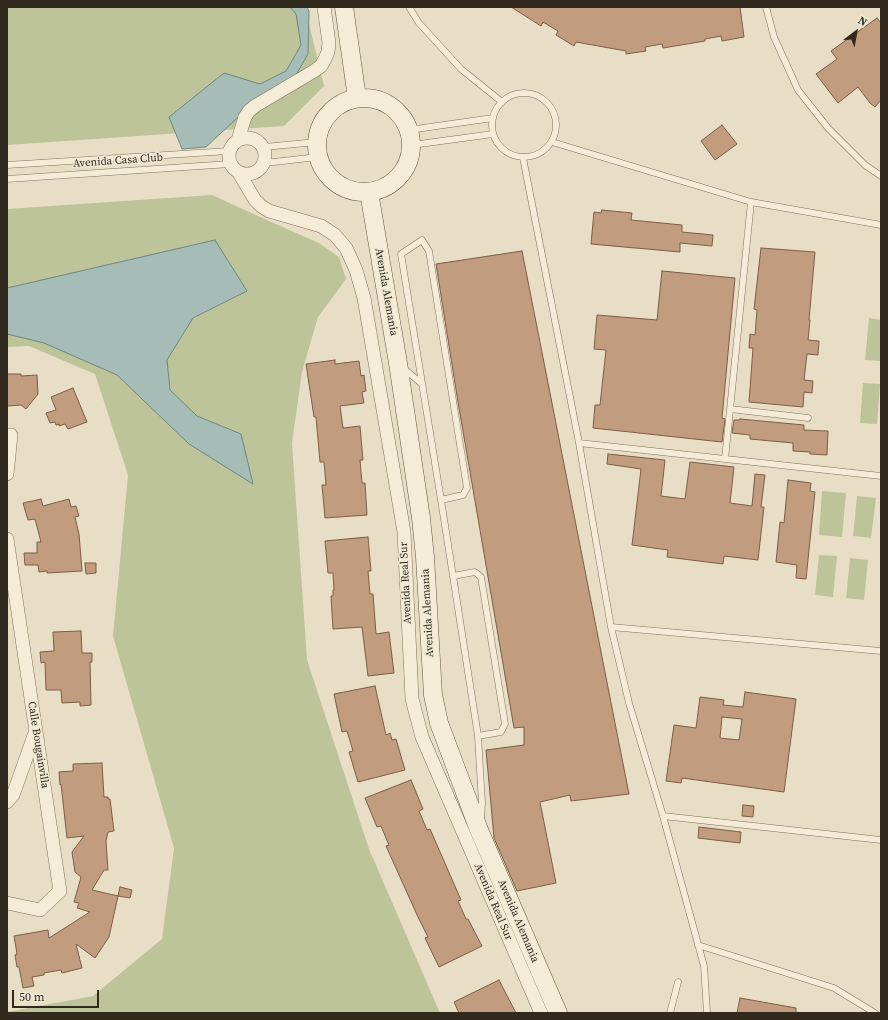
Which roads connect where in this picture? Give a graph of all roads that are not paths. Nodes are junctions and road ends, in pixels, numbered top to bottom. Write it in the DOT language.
graph roads {
  1 [pos="324,7"];
  2 [pos="344,7"];
  3 [pos="409,7"];
  4 [pos="766,7"];
  5 [pos="357,98"];
  6 [pos="502,102"];
  7 [pos="492,118"];
  8 [pos="243,124"];
  9 [pos="493,134"];
  10 [pos="253,138"];
  11 [pos="410,138"];
  12 [pos="238,140"];
  13 [pos="552,142"];
  14 [pos="264,147"];
  15 [pos="317,149"];
  16 [pos="523,158"];
  17 [pos="233,162"];
  18 [pos="265,163"];
  19 [pos="7,165"];
  20 [pos="255,173"];
  21 [pos="881,176"];
  22 [pos="7,179"];
  23 [pos="250,192"];
  24 [pos="369,192"];
  25 [pos="751,202"];
  26 [pos="881,225"];
  27 [pos="398,363"];
  28 [pos="422,384"];
  29 [pos="730,409"];
  30 [pos="808,418"];
  31 [pos="11,435"];
  32 [pos="579,443"];
  33 [pos="725,459"];
  34 [pos="7,474"];
  35 [pos="881,476"];
  36 [pos="441,500"];
  37 [pos="7,539"];
  38 [pos="454,576"];
  39 [pos="611,627"];
  40 [pos="881,650"];
  41 [pos="36,731"];
  42 [pos="478,736"];
  43 [pos="7,802"];
  44 [pos="663,816"];
  45 [pos="479,830"];
  46 [pos="881,840"];
  47 [pos="7,903"];
  48 [pos="698,945"];
  49 [pos="678,982"];
  50 [pos="541,1013"];
  51 [pos="558,1013"];
  52 [pos="670,1013"];
  53 [pos="707,1013"];
  54 [pos="875,1013"];
  1 -- 8 [label="street"];
  2 -- 5 [label="street"];
  3 -- 6 [label="lane"];
  4 -- 21 [label="lane"];
  5 -- 11 [label="street"];
  5 -- 15 [label="street"];
  6 -- 7 [label="lane"];
  6 -- 13 [label="lane"];
  7 -- 9 [label="lane"];
  7 -- 11 [label="lane"];
  8 -- 10 [label="street"];
  8 -- 12 [label="street"];
  9 -- 11 [label="lane"];
  9 -- 16 [label="lane"];
  10 -- 12 [label="street"];
  10 -- 14 [label="street"];
  11 -- 24 [label="street"];
  12 -- 17 [label="street"];
  13 -- 16 [label="lane"];
  13 -- 25 [label="lane"];
  14 -- 15 [label="lane"];
  14 -- 18 [label="street"];
  15 -- 18 [label="lane"];
  15 -- 24 [label="street"];
  16 -- 32 [label="lane"];
  17 -- 19 [label="lane, Avenida Casa Club"];
  17 -- 20 [label="street"];
  17 -- 22 [label="lane, Avenida Casa Club"];
  17 -- 23 [label="street, Avenida Real Sur"];
  18 -- 20 [label="street"];
  20 -- 23 [label="street"];
  23 -- 50 [label="street, Avenida Real Sur"];
  24 -- 27 [label="street, Avenida Alemania"];
  25 -- 26 [label="lane"];
  25 -- 29 [label="lane"];
  27 -- 28 [label="lane"];
  27 -- 45 [label="street, Avenida Alemania"];
  28 -- 36 [label="lane"];
  28 -- 36 [label="lane"];
  29 -- 30 [label="lane"];
  29 -- 33 [label="lane"];
  31 -- 34 [label="street"];
  32 -- 33 [label="lane"];
  32 -- 39 [label="lane"];
  33 -- 35 [label="lane"];
  36 -- 38 [label="lane"];
  37 -- 41 [label="street, Calle Bougainvilla"];
  38 -- 42 [label="lane"];
  38 -- 42 [label="lane"];
  39 -- 40 [label="lane"];
  39 -- 44 [label="lane"];
  41 -- 43 [label="street"];
  41 -- 47 [label="street, Calle Bougainvilla"];
  42 -- 45 [label="lane"];
  44 -- 46 [label="lane"];
  44 -- 48 [label="lane"];
  45 -- 51 [label="street, Avenida Alemania"];
  48 -- 53 [label="lane"];
  48 -- 54 [label="lane"];
  49 -- 52 [label="lane"];
}
